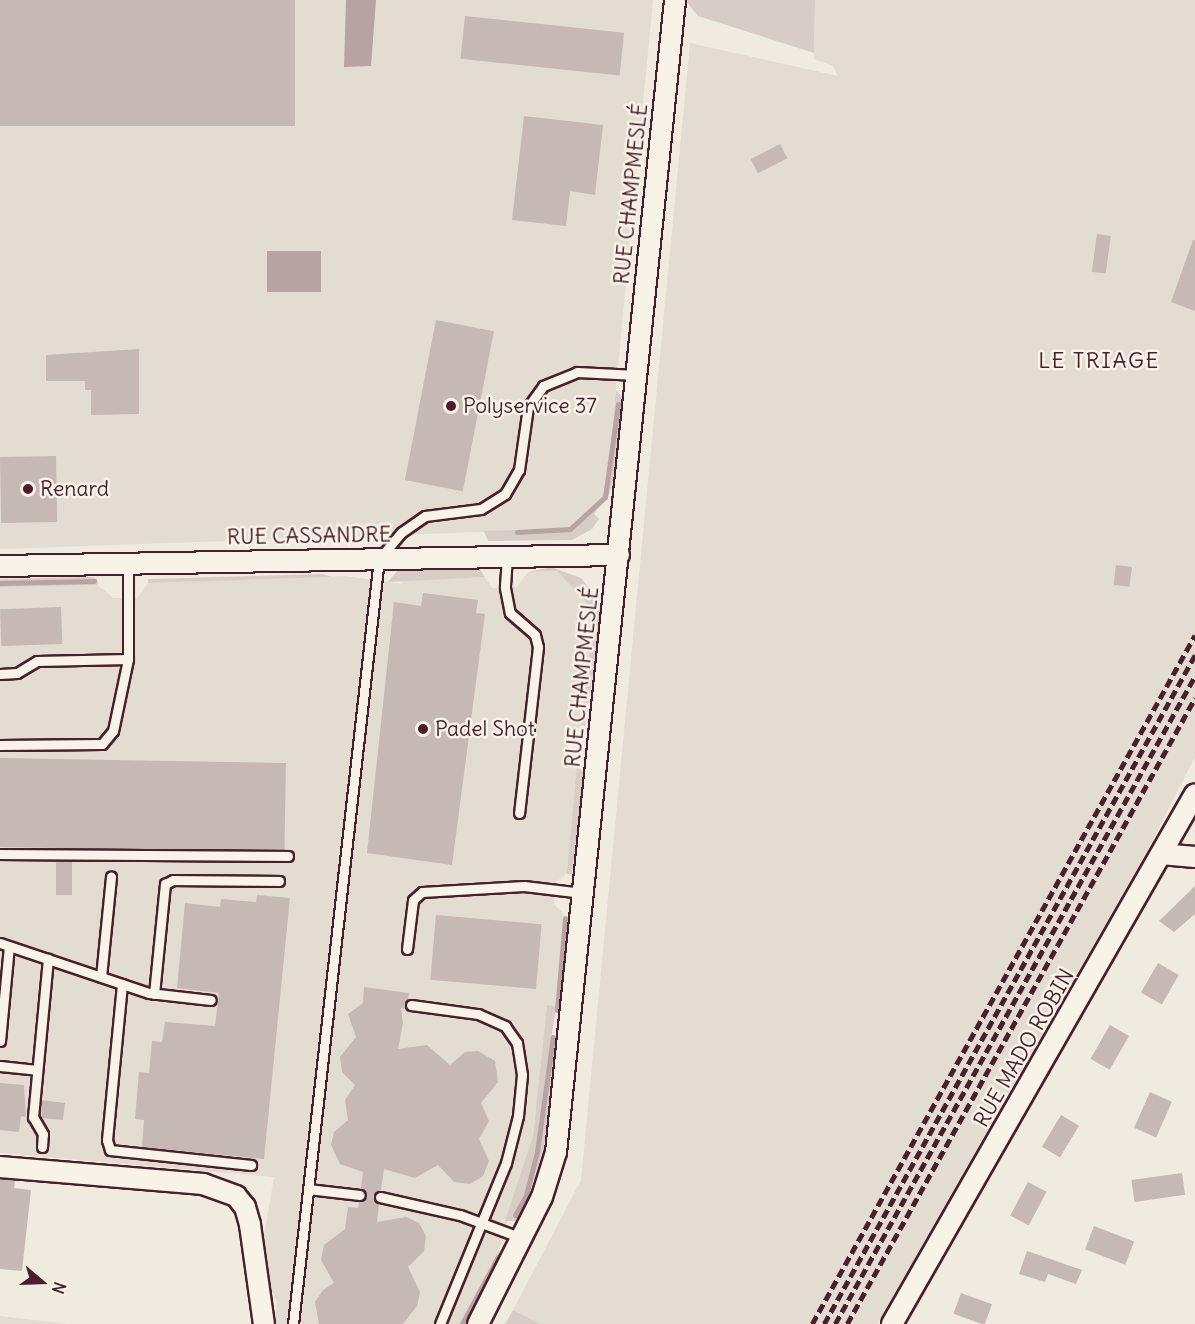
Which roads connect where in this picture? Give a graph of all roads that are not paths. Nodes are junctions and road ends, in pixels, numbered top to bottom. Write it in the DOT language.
graph roads {
  1 [pos="674,9"];
  2 [pos="637,375"];
  3 [pos="619,555"];
  4 [pos="507,557"];
  5 [pos="379,559"];
  6 [pos="128,564"];
  7 [pos="0,566"];
  8 [pos="128,659"];
  9 [pos="0,674"];
  10 [pos="0,745"];
  11 [pos="1195,794"];
  12 [pos="519,813"];
  13 [pos="0,854"];
  14 [pos="1161,854"];
  15 [pos="288,856"];
  16 [pos="1195,856"];
  17 [pos="111,876"];
  18 [pos="279,881"];
  19 [pos="583,892"];
  20 [pos="4,944"];
  21 [pos="407,949"];
  22 [pos="48,959"];
  23 [pos="101,977"];
  24 [pos="122,984"];
  25 [pos="154,994"];
  26 [pos="211,1000"];
  27 [pos="411,1005"];
  28 [pos="0,1041"];
  29 [pos="0,1066"];
  30 [pos="37,1070"];
  31 [pos="42,1147"];
  32 [pos="251,1165"];
  33 [pos="0,1167"];
  34 [pos="308,1190"];
  35 [pos="360,1195"];
  36 [pos="380,1197"];
  37 [pos="484,1223"];
  38 [pos="522,1238"];
  39 [pos="264,1324"];
  40 [pos="293,1324"];
  41 [pos="440,1324"];
  42 [pos="478,1324"];
  43 [pos="892,1324"];
  1 -- 2 [label="street, RUE CHAMPMESLÉ"];
  2 -- 3 [label="street, RUE CHAMPMESLÉ"];
  2 -- 5 [label="lane"];
  3 -- 4 [label="street, RUE CASSANDRE"];
  3 -- 19 [label="street, RUE CHAMPMESLÉ"];
  4 -- 5 [label="street, RUE CASSANDRE"];
  4 -- 12 [label="lane"];
  5 -- 6 [label="street, RUE CASSANDRE"];
  5 -- 34 [label="lane"];
  6 -- 7 [label="street, RUE CASSANDRE"];
  6 -- 8 [label="lane"];
  8 -- 9 [label="lane"];
  8 -- 10 [label="lane"];
  11 -- 14 [label="street, RUE MADO ROBIN"];
  13 -- 15 [label="lane"];
  14 -- 16 [label="street"];
  14 -- 43 [label="street, RUE MADO ROBIN"];
  17 -- 23 [label="lane"];
  18 -- 25 [label="lane"];
  19 -- 21 [label="lane"];
  19 -- 38 [label="street, RUE CHAMPMESLÉ"];
  20 -- 22 [label="lane"];
  20 -- 28 [label="lane"];
  22 -- 23 [label="lane"];
  22 -- 30 [label="lane"];
  23 -- 24 [label="lane"];
  24 -- 25 [label="lane"];
  24 -- 32 [label="lane"];
  25 -- 26 [label="lane"];
  27 -- 37 [label="lane"];
  29 -- 30 [label="lane"];
  30 -- 31 [label="lane"];
  33 -- 39 [label="street"];
  34 -- 35 [label="lane"];
  34 -- 40 [label="lane"];
  36 -- 37 [label="lane"];
  37 -- 38 [label="lane"];
  37 -- 41 [label="lane"];
  38 -- 42 [label="street, RUE CHAMPMESLÉ"];
}
